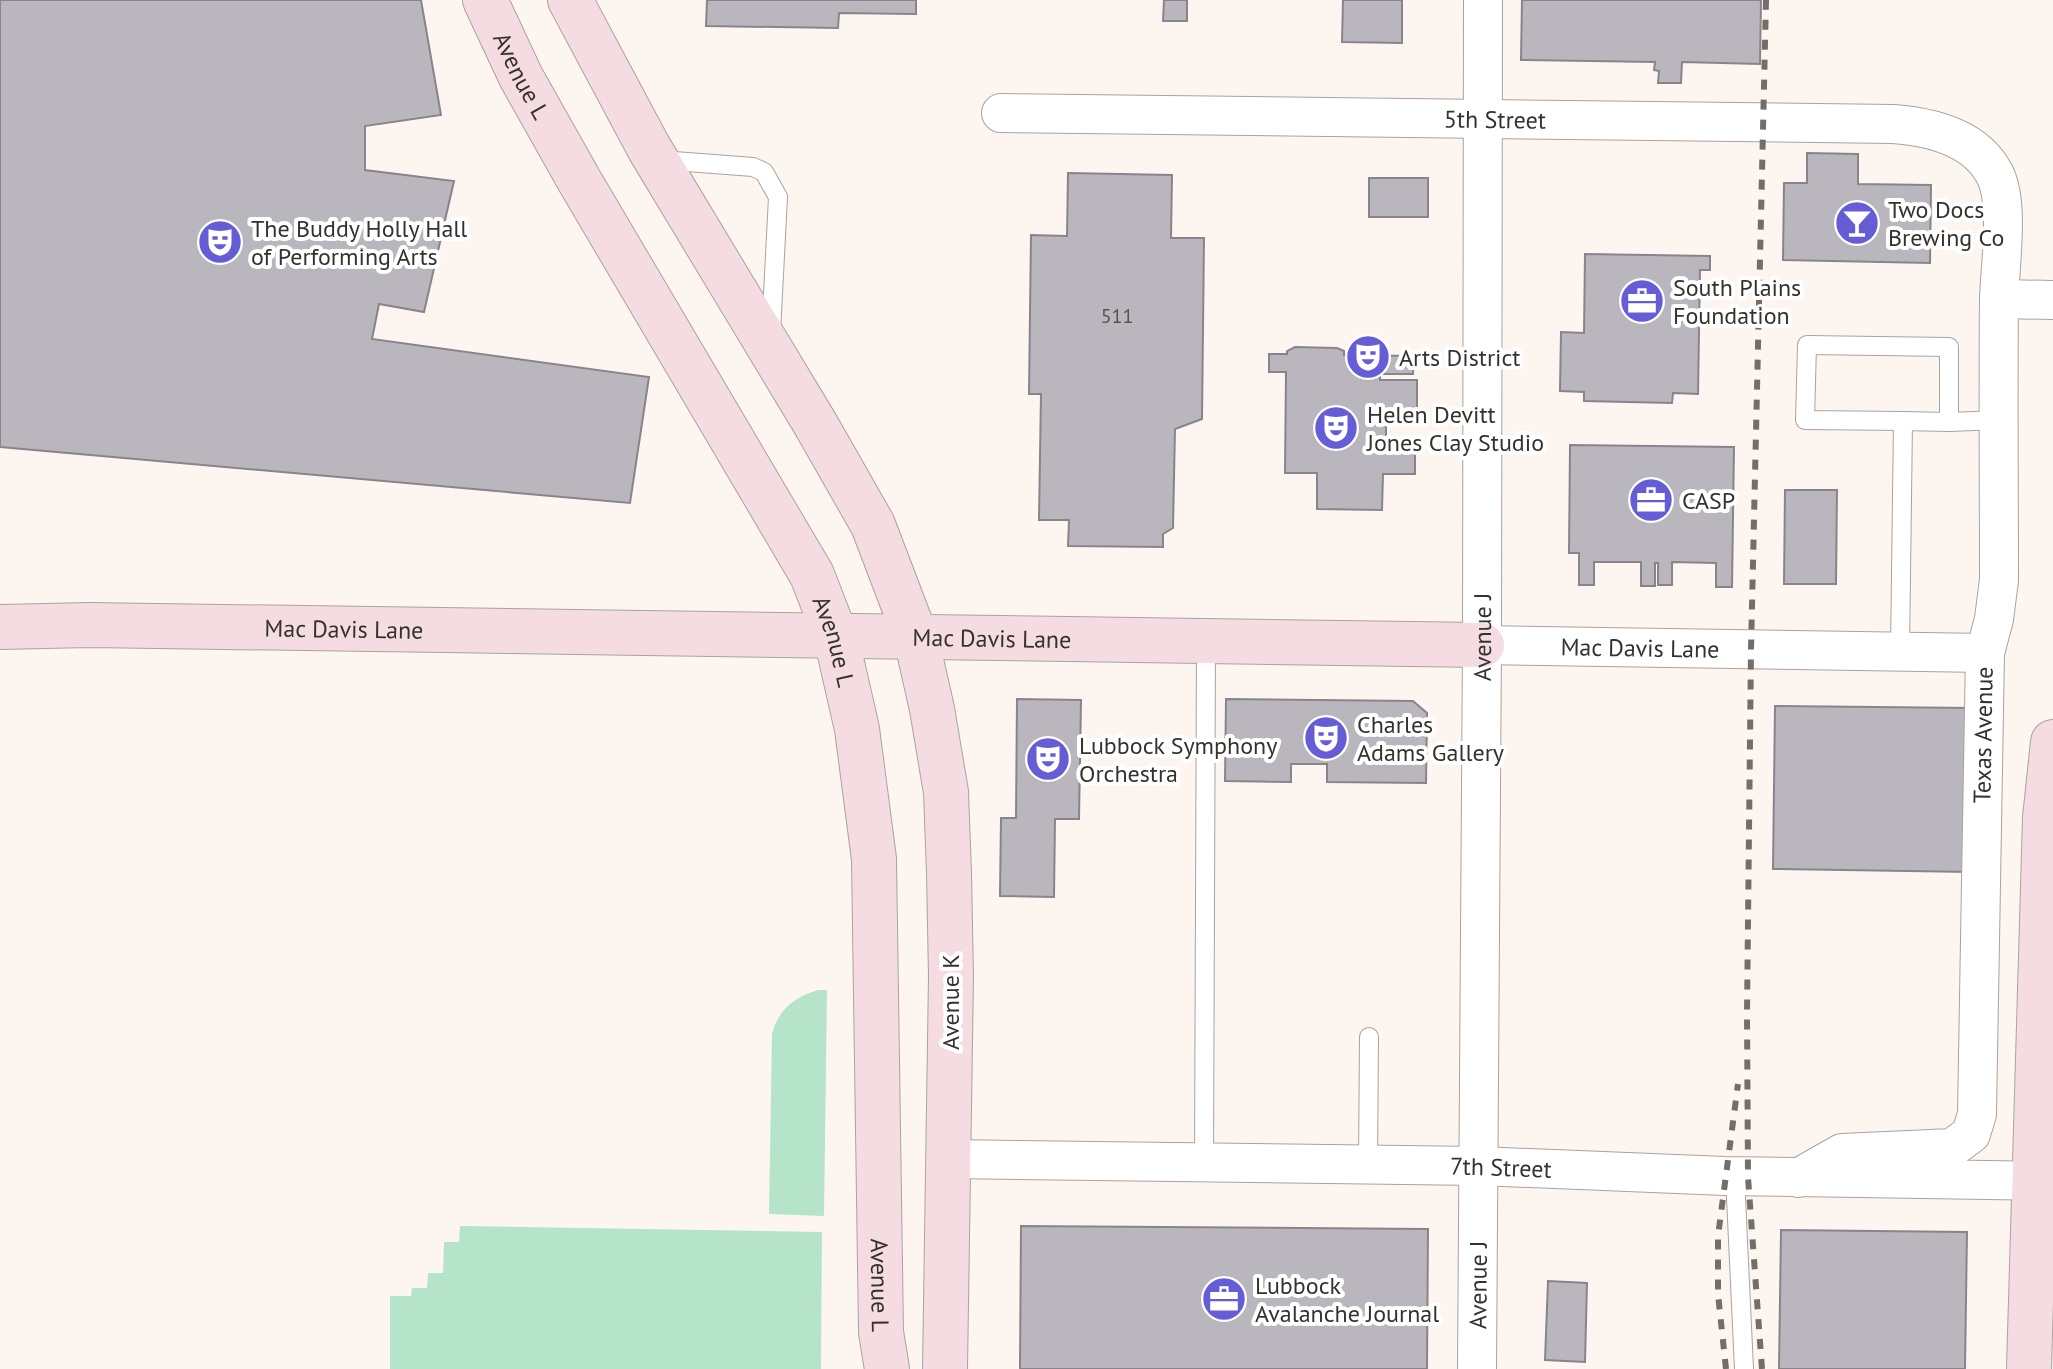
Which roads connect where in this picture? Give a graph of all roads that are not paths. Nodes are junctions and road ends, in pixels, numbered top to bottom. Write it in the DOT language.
graph roads {
  1 [pos="485,0"];
  2 [pos="570,0"];
  3 [pos="1483,0"];
  4 [pos="1001,113"];
  5 [pos="1484,119"];
  6 [pos="1983,156"];
  7 [pos="656,159"];
  8 [pos="1999,299"];
  9 [pos="2053,300"];
  10 [pos="770,348"];
  11 [pos="1999,420"];
  12 [pos="1903,421"];
  13 [pos="1949,422"];
  14 [pos="0,627"];
  15 [pos="836,637"];
  16 [pos="916,638"];
  17 [pos="1206,641"];
  18 [pos="1482,645"];
  19 [pos="1900,652"];
  20 [pos="1985,653"];
  21 [pos="2053,742"];
  22 [pos="1369,1037"];
  23 [pos="949,1159"];
  24 [pos="1204,1163"];
  25 [pos="1368,1165"];
  26 [pos="1479,1166"];
  27 [pos="1735,1176"];
  28 [pos="1798,1178"];
  29 [pos="2043,1181"];
  30 [pos="2042,1322"];
  31 [pos="887,1369"];
  32 [pos="945,1369"];
  33 [pos="1477,1369"];
  34 [pos="1744,1369"];
  35 [pos="2029,1369"];
  1 -- 15 [label="main road, Avenue L"];
  2 -- 7 [label="main road"];
  3 -- 5 [label="street, Avenue J"];
  4 -- 5 [label="street, 5th Street"];
  5 -- 6 [label="street, 5th Street"];
  5 -- 18 [label="street, Avenue J"];
  6 -- 8 [label="street, Texas Avenue"];
  7 -- 10 [label="main road"];
  7 -- 10 [label="lane"];
  8 -- 9 [label="street"];
  8 -- 11 [label="street, Texas Avenue"];
  10 -- 16 [label="main road"];
  11 -- 13 [label="lane"];
  11 -- 20 [label="street, Texas Avenue"];
  12 -- 13 [label="lane"];
  12 -- 13 [label="lane"];
  12 -- 19 [label="lane"];
  14 -- 15 [label="main road, Mac Davis Lane"];
  15 -- 16 [label="main road, Mac Davis Lane"];
  15 -- 31 [label="main road, Avenue L"];
  16 -- 17 [label="main road, Mac Davis Lane"];
  16 -- 23 [label="main road, Avenue K"];
  17 -- 18 [label="main road, Mac Davis Lane"];
  17 -- 24 [label="lane"];
  18 -- 19 [label="street, Mac Davis Lane"];
  18 -- 26 [label="street, Avenue J"];
  19 -- 20 [label="street, Mac Davis Lane"];
  20 -- 28 [label="street, Texas Avenue"];
  21 -- 29 [label="main road"];
  22 -- 25 [label="lane"];
  23 -- 24 [label="street, 7th Street"];
  23 -- 32 [label="main road, Avenue K"];
  24 -- 25 [label="street, 7th Street"];
  25 -- 26 [label="street, 7th Street"];
  26 -- 27 [label="street, 7th Street"];
  26 -- 33 [label="street, Avenue J"];
  27 -- 28 [label="street, 7th Street"];
  27 -- 34 [label="lane"];
  28 -- 29 [label="street, 7th Street"];
  29 -- 30 [label="main road"];
  30 -- 35 [label="main road"];
}
